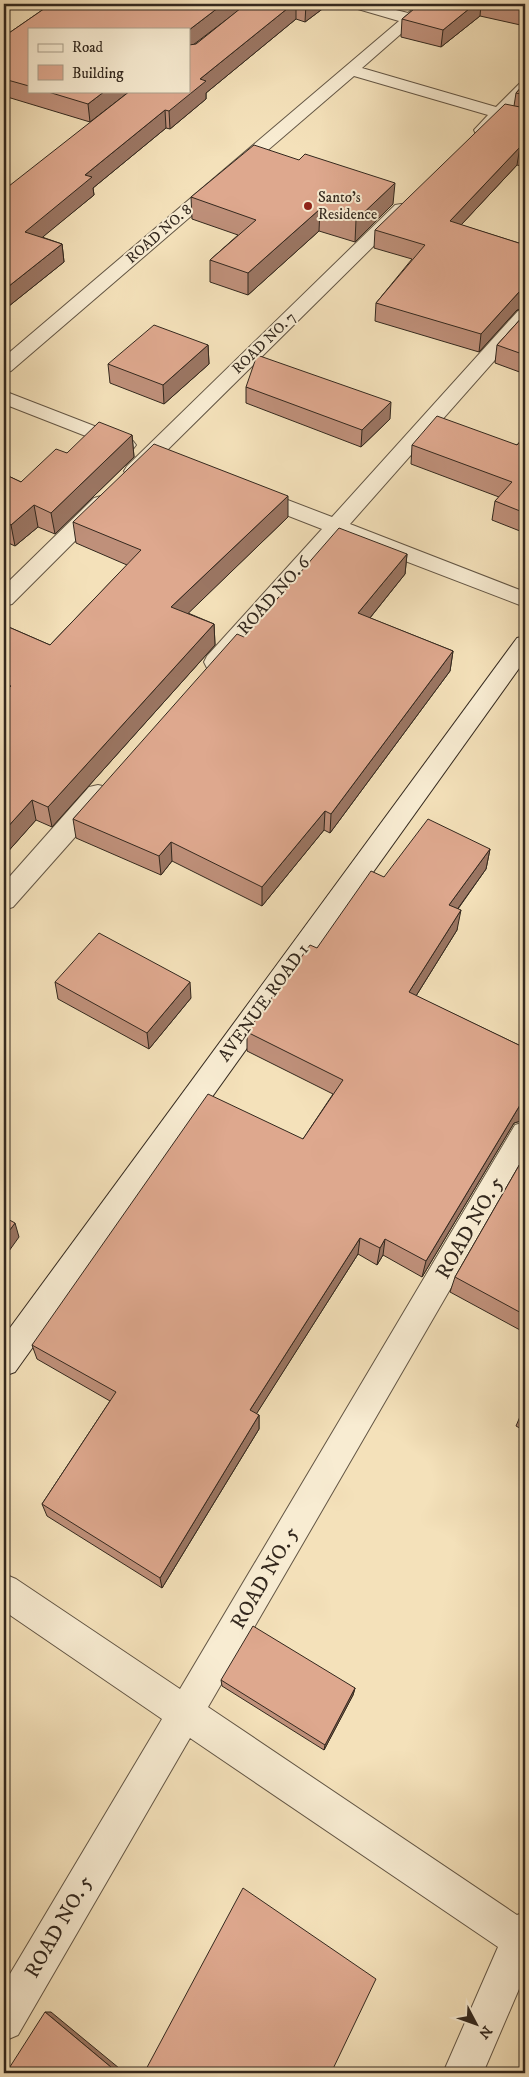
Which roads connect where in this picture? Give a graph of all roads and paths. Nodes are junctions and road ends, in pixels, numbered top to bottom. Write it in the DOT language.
graph roads {
  1 [pos="356,4"];
  2 [pos="428,4"];
  3 [pos="411,19"];
  4 [pos="350,70"];
  5 [pos="525,87"];
  6 [pos="499,112"];
  7 [pos="525,120"];
  8 [pos="471,140"];
  9 [pos="414,196"];
  10 [pos="525,315"];
  11 [pos="4,367"];
  12 [pos="4,397"];
  13 [pos="160,458"];
  14 [pos="234,487"];
  15 [pos="336,527"];
  16 [pos="4,599"];
  17 [pos="525,600"];
  18 [pos="525,644"];
  19 [pos="203,676"];
  20 [pos="110,780"];
  21 [pos="4,900"];
  22 [pos="525,1134"];
  23 [pos="4,1361"];
  24 [pos="4,1591"];
  25 [pos="185,1713"];
  26 [pos="523,1935"];
  27 [pos="4,2022"];
  28 [pos="463,2073"];
  1 -- 3 [label="street"];
  2 -- 3 [label="street, ROAD NO. 8"];
  3 -- 4 [label="street, ROAD NO. 8"];
  4 -- 6 [label="street"];
  4 -- 11 [label="street, ROAD NO. 8"];
  5 -- 6 [label="street"];
  6 -- 7 [label="street"];
  6 -- 8 [label="street"];
  9 -- 13 [label="street, ROAD NO. 7"];
  10 -- 15 [label="street, ROAD NO. 6"];
  12 -- 13 [label="street"];
  13 -- 16 [label="street, ROAD NO. 7"];
  14 -- 15 [label="street"];
  15 -- 17 [label="street"];
  15 -- 19 [label="street, ROAD NO. 6"];
  18 -- 23 [label="street, AVENUE ROAD 1"];
  20 -- 21 [label="street"];
  22 -- 25 [label="street, ROAD NO. 5"];
  24 -- 25 [label="street"];
  25 -- 26 [label="street"];
  25 -- 27 [label="street, ROAD NO. 5"];
  26 -- 28 [label="street"];
}
